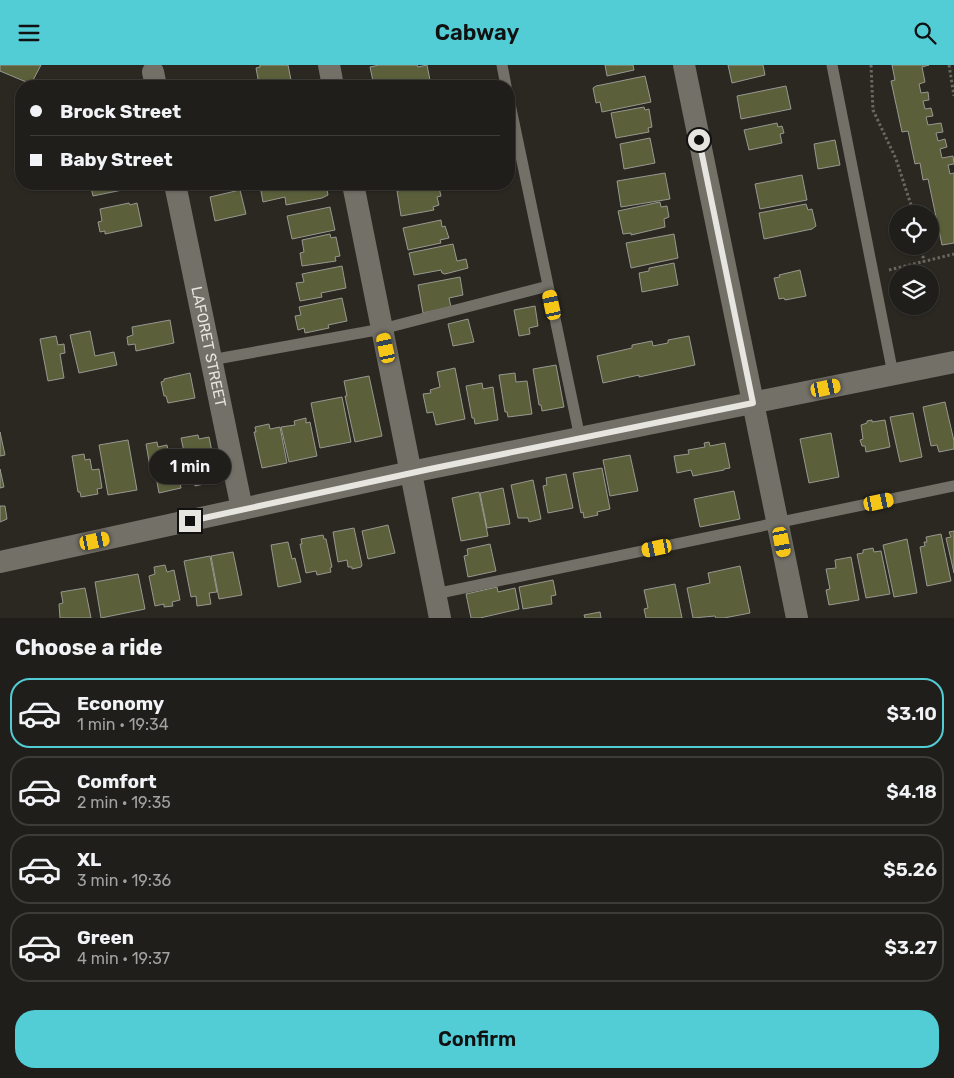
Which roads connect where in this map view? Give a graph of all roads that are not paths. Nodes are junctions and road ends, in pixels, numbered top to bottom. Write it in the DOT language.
graph roads {
  1 [pos="329,65"];
  2 [pos="502,65"];
  3 [pos="684,65"];
  4 [pos="832,65"];
  5 [pos="332,80"];
  6 [pos="505,80"];
  7 [pos="515,128"];
  8 [pos="176,190"];
  9 [pos="354,190"];
  10 [pos="548,286"];
  11 [pos="382,329"];
  12 [pos="211,360"];
  13 [pos="954,362"];
  14 [pos="893,374"];
  15 [pos="753,403"];
  16 [pos="580,438"];
  17 [pos="411,473"];
  18 [pos="954,486"];
  19 [pos="242,509"];
  20 [pos="778,523"];
  21 [pos="0,561"];
  22 [pos="436,594"];
  23 [pos="440,618"];
  24 [pos="797,618"];
  1 -- 5 [label="street"];
  2 -- 6 [label="lane"];
  3 -- 15 [label="street"];
  4 -- 14 [label="lane"];
  7 -- 10 [label="lane"];
  8 -- 12 [label="street, LAFORET STREET"];
  9 -- 11 [label="street"];
  10 -- 11 [label="lane"];
  10 -- 16 [label="lane"];
  11 -- 12 [label="lane"];
  11 -- 17 [label="street"];
  12 -- 19 [label="street, LAFORET STREET"];
  13 -- 14 [label="street"];
  14 -- 15 [label="street"];
  15 -- 16 [label="street"];
  15 -- 20 [label="street"];
  16 -- 17 [label="street"];
  17 -- 19 [label="street"];
  17 -- 22 [label="street"];
  18 -- 20 [label="lane"];
  19 -- 21 [label="street"];
  20 -- 22 [label="lane"];
  20 -- 24 [label="street"];
  22 -- 23 [label="street"];
}
